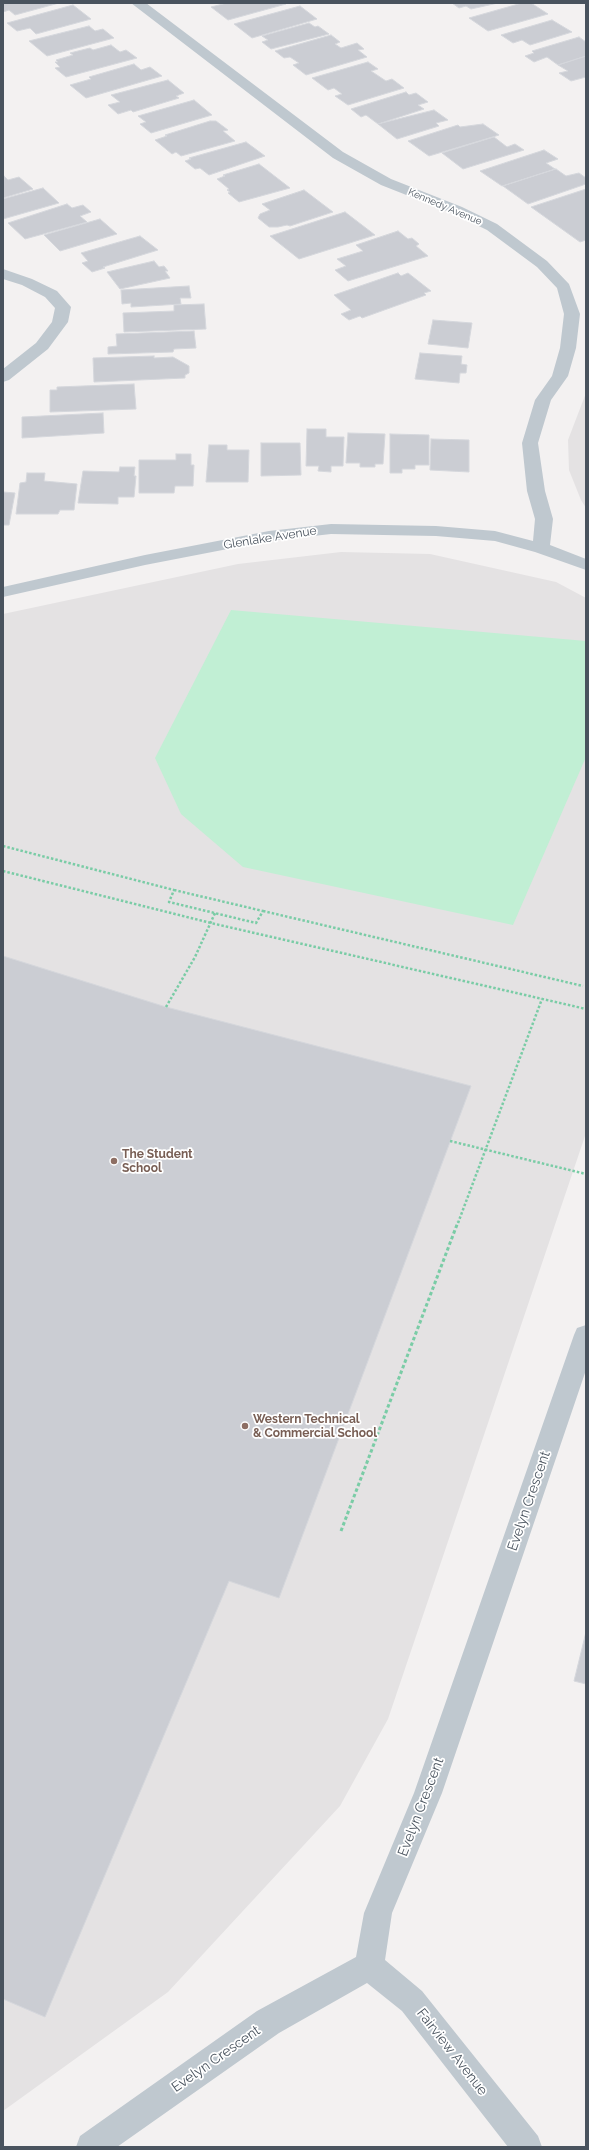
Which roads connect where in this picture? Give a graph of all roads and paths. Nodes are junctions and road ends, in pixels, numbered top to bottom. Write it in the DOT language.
graph roads {
  1 [pos="138,3"];
  2 [pos="3,274"];
  3 [pos="579,312"];
  4 [pos="3,377"];
  5 [pos="540,548"];
  6 [pos="586,565"];
  7 [pos="3,592"];
  8 [pos="3,846"];
  9 [pos="3,871"];
  10 [pos="174,890"];
  11 [pos="262,911"];
  12 [pos="214,913"];
  13 [pos="211,923"];
  14 [pos="583,986"];
  15 [pos="542,998"];
  16 [pos="166,1008"];
  17 [pos="586,1010"];
  18 [pos="450,1141"];
  19 [pos="486,1151"];
  20 [pos="586,1174"];
  21 [pos="586,1334"];
  22 [pos="341,1532"];
  23 [pos="369,1966"];
  24 [pos="91,2147"];
  25 [pos="527,2147"];
  1 -- 3 [label="street, Kennedy Avenue"];
  2 -- 4 [label="street"];
  3 -- 5 [label="street, Kennedy Avenue"];
  5 -- 6 [label="street"];
  5 -- 7 [label="street, Glenlake Avenue"];
  8 -- 10 [label="path"];
  9 -- 13 [label="path"];
  10 -- 11 [label="path"];
  10 -- 12 [label="path"];
  11 -- 12 [label="path"];
  11 -- 14 [label="path"];
  12 -- 13 [label="path"];
  13 -- 15 [label="path"];
  13 -- 16 [label="path"];
  15 -- 17 [label="path"];
  15 -- 19 [label="path"];
  18 -- 19 [label="path"];
  19 -- 20 [label="path"];
  19 -- 22 [label="path"];
  21 -- 23 [label="street, Evelyn Crescent"];
  23 -- 24 [label="street, Evelyn Crescent"];
  23 -- 25 [label="street, Fairview Avenue"];
}
